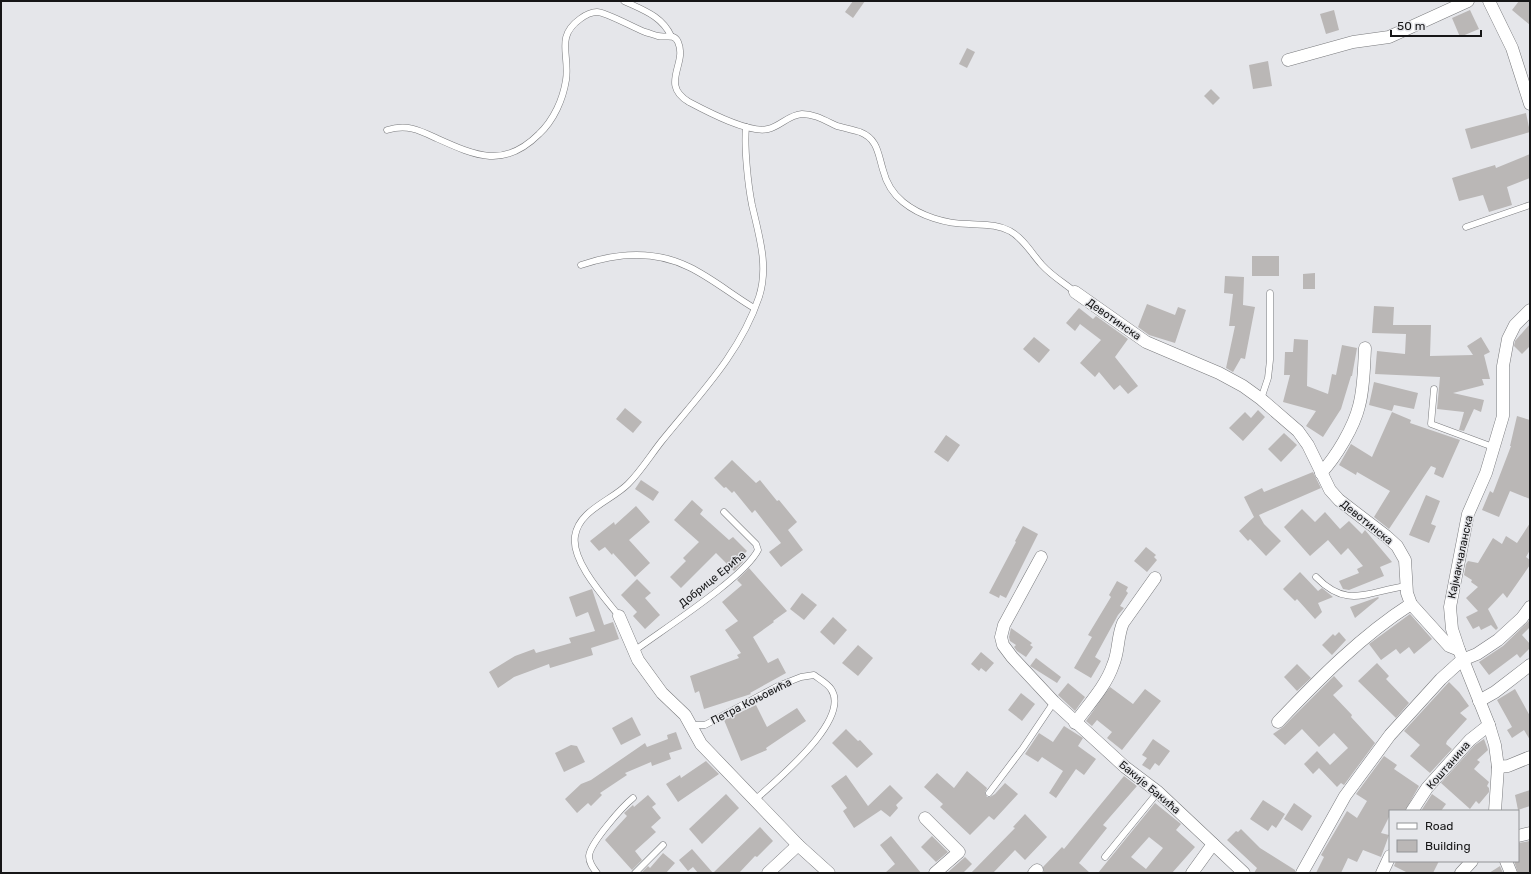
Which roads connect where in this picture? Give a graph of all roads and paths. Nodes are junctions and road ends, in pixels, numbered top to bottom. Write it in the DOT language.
graph roads {
  1 [pos="624,1"];
  2 [pos="1468,1"];
  3 [pos="1489,1"];
  4 [pos="671,36"];
  5 [pos="1288,60"];
  6 [pos="1530,104"];
  7 [pos="746,127"];
  8 [pos="387,130"];
  9 [pos="1530,205"];
  10 [pos="1466,227"];
  11 [pos="581,265"];
  12 [pos="1075,292"];
  13 [pos="1270,293"];
  14 [pos="754,308"];
  15 [pos="1530,310"];
  16 [pos="1365,348"];
  17 [pos="1434,389"];
  18 [pos="1261,399"];
  19 [pos="1493,447"];
  20 [pos="1321,473"];
  21 [pos="724,512"];
  22 [pos="1041,557"];
  23 [pos="1316,577"];
  24 [pos="1155,578"];
  25 [pos="1407,586"];
  26 [pos="1411,604"];
  27 [pos="1530,607"];
  28 [pos="619,616"];
  29 [pos="634,651"];
  30 [pos="1460,655"];
  31 [pos="1530,665"];
  32 [pos="1479,701"];
  33 [pos="1054,702"];
  34 [pos="1278,722"];
  35 [pos="1075,723"];
  36 [pos="692,725"];
  37 [pos="1489,725"];
  38 [pos="1530,756"];
  39 [pos="1498,767"];
  40 [pos="1158,792"];
  41 [pos="989,793"];
  42 [pos="633,798"];
  43 [pos="755,800"];
  44 [pos="1413,810"];
  45 [pos="1495,810"];
  46 [pos="925,818"];
  47 [pos="1530,833"];
  48 [pos="1519,836"];
  49 [pos="1214,844"];
  50 [pos="663,845"];
  51 [pos="798,846"];
  52 [pos="1105,857"];
  53 [pos="1389,858"];
  54 [pos="1471,862"];
  55 [pos="1506,862"];
  56 [pos="597,873"];
  57 [pos="635,873"];
  58 [pos="768,873"];
  59 [pos="829,873"];
  60 [pos="934,873"];
  61 [pos="1192,873"];
  62 [pos="1244,873"];
  63 [pos="1302,873"];
  64 [pos="1382,873"];
  65 [pos="1461,873"];
  66 [pos="1511,873"];
  1 -- 4 [label="lane"];
  2 -- 5 [label="street"];
  3 -- 6 [label="street"];
  4 -- 7 [label="lane, Девотинска"];
  4 -- 8 [label="lane"];
  7 -- 12 [label="lane, Девотинска"];
  7 -- 14 [label="lane"];
  9 -- 10 [label="lane"];
  11 -- 14 [label="lane"];
  12 -- 18 [label="street, Девотинска"];
  13 -- 18 [label="lane"];
  14 -- 28 [label="lane"];
  15 -- 19 [label="street, Кајмакчаланска"];
  16 -- 20 [label="street"];
  17 -- 19 [label="lane"];
  18 -- 20 [label="street, Девотинска"];
  19 -- 30 [label="street, Кајмакчаланска"];
  20 -- 25 [label="street, Девотинска"];
  21 -- 29 [label="lane, Добрице Ерића"];
  22 -- 33 [label="street, Бакије Бакића"];
  23 -- 25 [label="lane"];
  24 -- 35 [label="street"];
  25 -- 26 [label="street, Девотинска"];
  26 -- 30 [label="street, Девотинска"];
  26 -- 34 [label="street"];
  27 -- 30 [label="street"];
  28 -- 29 [label="street"];
  29 -- 36 [label="street"];
  30 -- 32 [label="street, Кајмакчаланска"];
  30 -- 63 [label="street"];
  31 -- 32 [label="street"];
  32 -- 37 [label="street, Кајмакчаланска"];
  33 -- 35 [label="street, Бакије Бакића"];
  33 -- 41 [label="lane"];
  35 -- 40 [label="street, Бакије Бакића"];
  36 -- 43 [label="street"];
  36 -- 43 [label="lane, Петра Коњовића"];
  37 -- 39 [label="street, Кајмакчаланска"];
  37 -- 44 [label="street, Коштанина"];
  38 -- 39 [label="street"];
  39 -- 45 [label="street, Кајмакчаланска"];
  40 -- 49 [label="street, Бакије Бакића"];
  40 -- 52 [label="lane"];
  42 -- 56 [label="lane"];
  43 -- 51 [label="street"];
  46 -- 60 [label="street"];
  47 -- 48 [label="street"];
  49 -- 61 [label="street"];
  49 -- 62 [label="street, Бакије Бакића"];
  50 -- 57 [label="lane"];
  51 -- 58 [label="street"];
  51 -- 59 [label="street"];
  53 -- 64 [label="street"];
  54 -- 65 [label="street"];
  55 -- 66 [label="street"];
}
